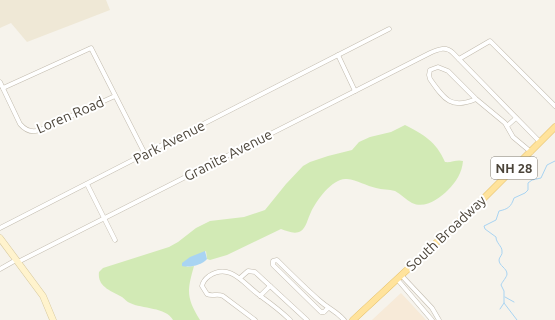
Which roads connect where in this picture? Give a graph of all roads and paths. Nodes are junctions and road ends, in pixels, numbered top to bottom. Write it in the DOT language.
graph roads {
  1 [pos="389,29"];
  2 [pos="338,55"];
  3 [pos="459,59"];
  4 [pos="0,82"];
  5 [pos="3,88"];
  6 [pos="356,90"];
  7 [pos="115,96"];
  8 [pos="476,99"];
  9 [pos="555,106"];
  10 [pos="516,118"];
  11 [pos="507,126"];
  12 [pos="555,127"];
  13 [pos="540,142"];
  14 [pos="530,152"];
  15 [pos="144,154"];
  16 [pos="87,184"];
  17 [pos="104,218"];
  18 [pos="0,228"];
  19 [pos="0,238"];
  20 [pos="115,240"];
  21 [pos="17,261"];
  22 [pos="0,269"];
  23 [pos="399,277"];
  24 [pos="240,278"];
  25 [pos="270,286"];
  26 [pos="260,296"];
  27 [pos="328,308"];
  28 [pos="53,320"];
  29 [pos="255,320"];
  30 [pos="290,320"];
  31 [pos="307,320"];
  32 [pos="344,320"];
  33 [pos="353,320"];
  34 [pos="432,320"];
  35 [pos="439,320"];
  1 -- 2 [label="street, Park Avenue"];
  2 -- 6 [label="street"];
  2 -- 15 [label="street, Park Avenue"];
  3 -- 6 [label="street, Granite Avenue"];
  3 -- 9 [label="street"];
  3 -- 10 [label="street"];
  4 -- 5 [label="street"];
  5 -- 7 [label="street, Loren Road"];
  5 -- 7 [label="street"];
  6 -- 17 [label="street, Granite Avenue"];
  7 -- 15 [label="street"];
  8 -- 8 [label="street"];
  8 -- 11 [label="street"];
  10 -- 11 [label="street"];
  10 -- 13 [label="street"];
  11 -- 14 [label="street"];
  12 -- 13 [label="main road, South Broadway / NH 28"];
  13 -- 14 [label="main road, South Broadway / NH 28"];
  14 -- 23 [label="main road, South Broadway / NH 28"];
  15 -- 16 [label="street, Park Avenue"];
  16 -- 17 [label="street"];
  16 -- 18 [label="street, Park Avenue"];
  17 -- 20 [label="street"];
  17 -- 21 [label="street, Granite Avenue"];
  19 -- 21 [label="main road"];
  21 -- 22 [label="street, Granite Avenue"];
  21 -- 28 [label="main road"];
  23 -- 33 [label="main road, South Broadway / NH 28"];
  23 -- 34 [label="street"];
  23 -- 35 [label="street"];
  24 -- 25 [label="street"];
  24 -- 26 [label="street"];
  24 -- 29 [label="street"];
  25 -- 26 [label="street"];
  25 -- 31 [label="street"];
  26 -- 30 [label="street"];
  27 -- 27 [label="street"];
  27 -- 32 [label="street"];
}
